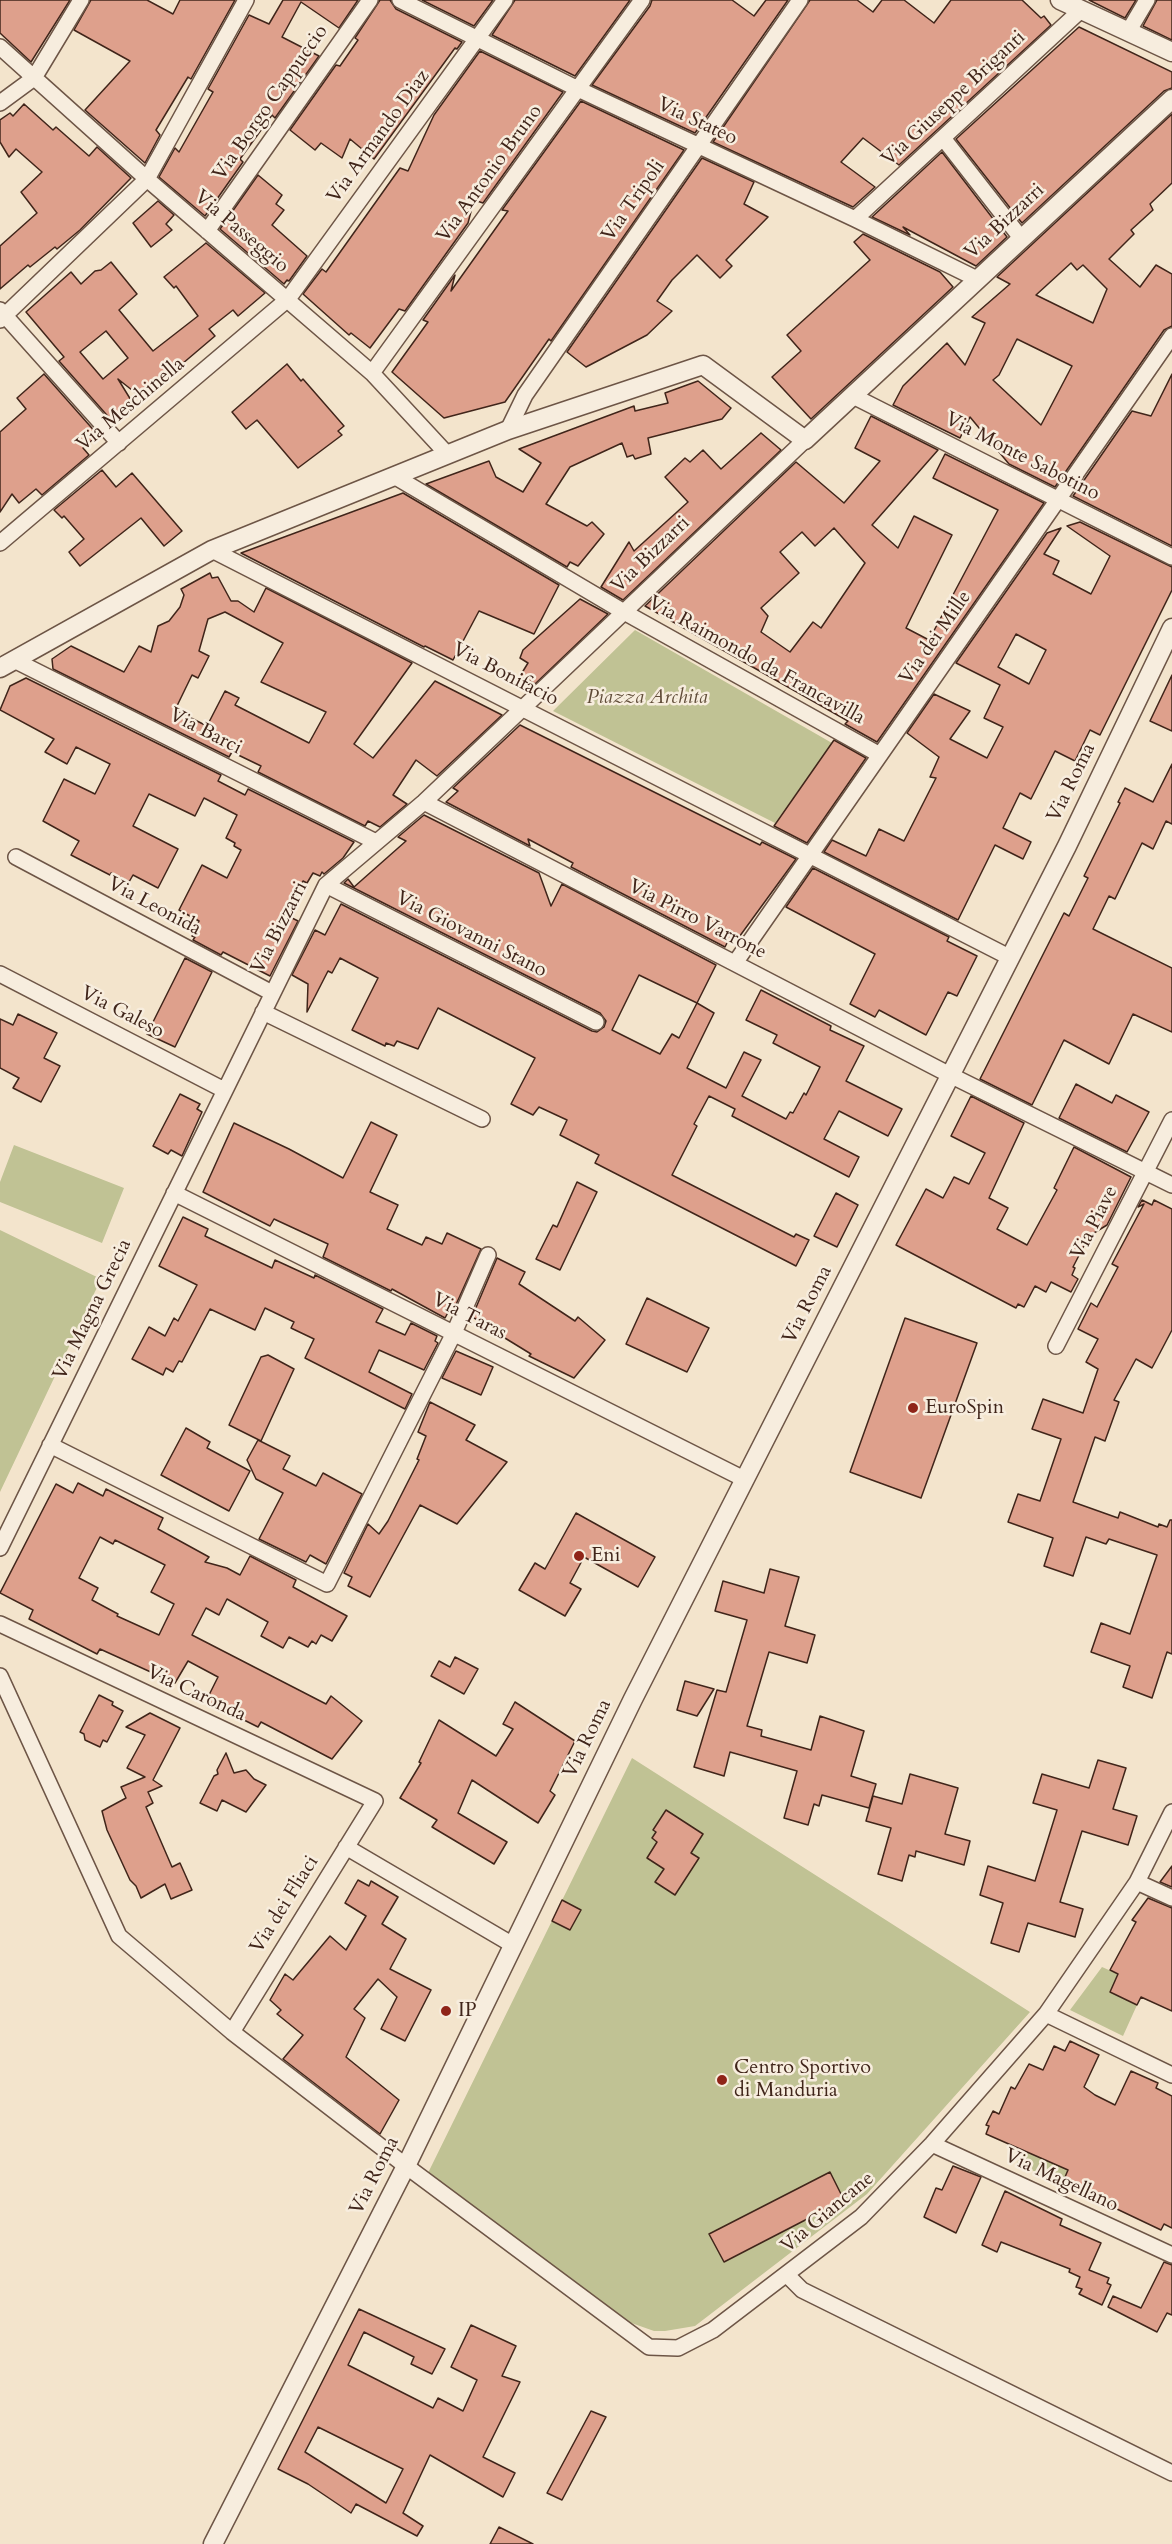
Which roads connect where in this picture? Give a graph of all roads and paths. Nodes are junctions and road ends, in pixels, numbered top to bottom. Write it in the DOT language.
graph roads {
  1 [pos="81,0"];
  2 [pos="246,0"];
  3 [pos="370,0"];
  4 [pos="400,0"];
  5 [pos="505,0"];
  6 [pos="642,0"];
  7 [pos="800,0"];
  8 [pos="1060,0"];
  9 [pos="1147,0"];
  10 [pos="1082,10"];
  11 [pos="1128,32"];
  12 [pos="476,39"];
  13 [pos="0,47"];
  14 [pos="1172,52"];
  15 [pos="34,78"];
  16 [pos="578,89"];
  17 [pos="1172,99"];
  18 [pos="0,103"];
  19 [pos="943,138"];
  20 [pos="698,146"];
  21 [pos="147,178"];
  22 [pos="855,219"];
  23 [pos="207,231"];
  24 [pos="1021,238"];
  25 [pos="977,279"];
  26 [pos="288,299"];
  27 [pos="2,315"];
  28 [pos="1172,336"];
  29 [pos="372,373"];
  30 [pos="853,396"];
  31 [pos="508,430"];
  32 [pos="805,440"];
  33 [pos="119,443"];
  34 [pos="448,455"];
  35 [pos="394,476"];
  36 [pos="1059,499"];
  37 [pos="0,543"];
  38 [pos="212,550"];
  39 [pos="1172,556"];
  40 [pos="624,612"];
  41 [pos="1172,628"];
  42 [pos="7,664"];
  43 [pos="523,708"];
  44 [pos="880,755"];
  45 [pos="424,802"];
  46 [pos="376,842"];
  47 [pos="810,855"];
  48 [pos="16,857"];
  49 [pos="326,885"];
  50 [pos="1009,957"];
  51 [pos="735,963"];
  52 [pos="0,974"];
  53 [pos="272,993"];
  54 [pos="263,1012"];
  55 [pos="596,1022"];
  56 [pos="950,1075"];
  57 [pos="225,1090"];
  58 [pos="482,1119"];
  59 [pos="1172,1120"];
  60 [pos="1145,1173"];
  61 [pos="1172,1185"];
  62 [pos="174,1193"];
  63 [pos="488,1256"];
  64 [pos="454,1333"];
  65 [pos="1056,1346"];
  66 [pos="50,1445"];
  67 [pos="744,1479"];
  68 [pos="0,1548"];
  69 [pos="0,1624"];
  70 [pos="0,1676"];
  71 [pos="375,1801"];
  72 [pos="1172,1812"];
  73 [pos="346,1847"];
  74 [pos="1137,1881"];
  75 [pos="1172,1898"];
  76 [pos="513,1945"];
  77 [pos="1046,2014"];
  78 [pos="232,2032"];
  79 [pos="1172,2075"];
  80 [pos="933,2144"];
  81 [pos="406,2166"];
  82 [pos="1172,2255"];
  83 [pos="787,2274"];
  84 [pos="1172,2473"];
  85 [pos="213,2544"];
  1 -- 15 [label="street"];
  2 -- 21 [label="street"];
  3 -- 23 [label="street, Via Borgo Cappuccio"];
  4 -- 12 [label="street, Via Stateo"];
  5 -- 12 [label="street, Via Armando Diaz"];
  6 -- 16 [label="street, Via Antonio Bruno"];
  7 -- 20 [label="street, Via Tripoli"];
  8 -- 10 [label="street"];
  9 -- 11 [label="street"];
  10 -- 11 [label="street"];
  10 -- 19 [label="street, Via Giuseppe Briganti"];
  11 -- 14 [label="street"];
  12 -- 16 [label="street, Via Stateo"];
  12 -- 26 [label="street, Via Armando Diaz"];
  13 -- 15 [label="street, Via Passeggio"];
  15 -- 18 [label="street"];
  15 -- 21 [label="street, Via Passeggio"];
  16 -- 20 [label="street, Via Stateo"];
  16 -- 29 [label="street, Via Antonio Bruno"];
  17 -- 24 [label="street, Via Bizzarri"];
  19 -- 22 [label="street, Via Giuseppe Briganti"];
  19 -- 24 [label="street"];
  20 -- 22 [label="street, Via Stateo"];
  20 -- 31 [label="street, Via Tripoli"];
  21 -- 23 [label="street, Via Passeggio"];
  21 -- 27 [label="street"];
  22 -- 25 [label="street, Via Stateo"];
  23 -- 26 [label="street, Via Passeggio"];
  24 -- 25 [label="street, Via Bizzarri"];
  25 -- 30 [label="street, Via Bizzarri"];
  26 -- 29 [label="street, Via Passeggio"];
  26 -- 33 [label="street, Via Meschinella"];
  27 -- 33 [label="street"];
  28 -- 36 [label="street, Via dei Mille"];
  29 -- 34 [label="street, Via Passeggio"];
  30 -- 32 [label="street, Via Bizzarri"];
  30 -- 36 [label="street, Via Monte Sabotino"];
  31 -- 32 [label="street"];
  31 -- 34 [label="street"];
  32 -- 40 [label="street, Via Bizzarri"];
  33 -- 37 [label="street, Via Meschinella"];
  34 -- 35 [label="street"];
  35 -- 38 [label="street"];
  35 -- 40 [label="street, Via Raimondo da Francavilla"];
  36 -- 39 [label="street, Via Monte Sabotino"];
  36 -- 44 [label="street, Via dei Mille"];
  38 -- 42 [label="street"];
  38 -- 43 [label="street, Via Bonifacio"];
  40 -- 43 [label="street, Via Bizzarri"];
  40 -- 44 [label="street, Via Raimondo da Francavilla"];
  41 -- 50 [label="street, Via Roma"];
  42 -- 46 [label="street, Via Barci"];
  43 -- 45 [label="street, Via Bizzarri"];
  43 -- 47 [label="street, Via Bonifacio"];
  44 -- 47 [label="street, Via dei Mille"];
  45 -- 46 [label="street, Via Bizzarri"];
  45 -- 51 [label="street, Via Pirro Varrone"];
  46 -- 49 [label="street, Via Bizzarri"];
  47 -- 50 [label="street"];
  47 -- 51 [label="street, Via dei Mille"];
  48 -- 53 [label="street, Via Leonida"];
  49 -- 53 [label="street, Via Bizzarri"];
  49 -- 55 [label="street, Via Giovanni Stano"];
  50 -- 56 [label="street, Via Roma"];
  51 -- 56 [label="street, Via Pirro Varrone"];
  52 -- 57 [label="street, Via Galeso"];
  53 -- 54 [label="street, Via Bizzarri"];
  54 -- 57 [label="street, Via Bizzarri"];
  54 -- 58 [label="street"];
  56 -- 60 [label="street, Via Pirro Varrone"];
  56 -- 67 [label="street, Via Roma"];
  57 -- 62 [label="street, Via Magna Grecia"];
  59 -- 60 [label="street, Via Piave"];
  60 -- 61 [label="street, Via Pirro Varrone"];
  60 -- 65 [label="street, Via Piave"];
  62 -- 64 [label="street, Via Taras"];
  62 -- 66 [label="street, Via Magna Grecia"];
  63 -- 64 [label="street"];
  64 -- 66 [label="street"];
  64 -- 67 [label="street, Via Taras"];
  66 -- 68 [label="street, Via Magna Grecia"];
  67 -- 76 [label="street, Via Roma"];
  69 -- 71 [label="street, Via Caronda"];
  70 -- 78 [label="street, Via Giancane"];
  71 -- 73 [label="street, Via dei Fliaci"];
  72 -- 74 [label="street, Via Giancane"];
  73 -- 76 [label="street"];
  73 -- 78 [label="street, Via dei Fliaci"];
  74 -- 75 [label="street"];
  74 -- 77 [label="street, Via Giancane"];
  76 -- 81 [label="street, Via Roma"];
  77 -- 79 [label="street"];
  77 -- 80 [label="street, Via Giancane"];
  78 -- 81 [label="street, Via Giancane"];
  80 -- 82 [label="street, Via Magellano"];
  80 -- 83 [label="street, Via Giancane"];
  81 -- 83 [label="street, Via Giancane"];
  81 -- 85 [label="street, Via Roma"];
  83 -- 84 [label="street"];
}
